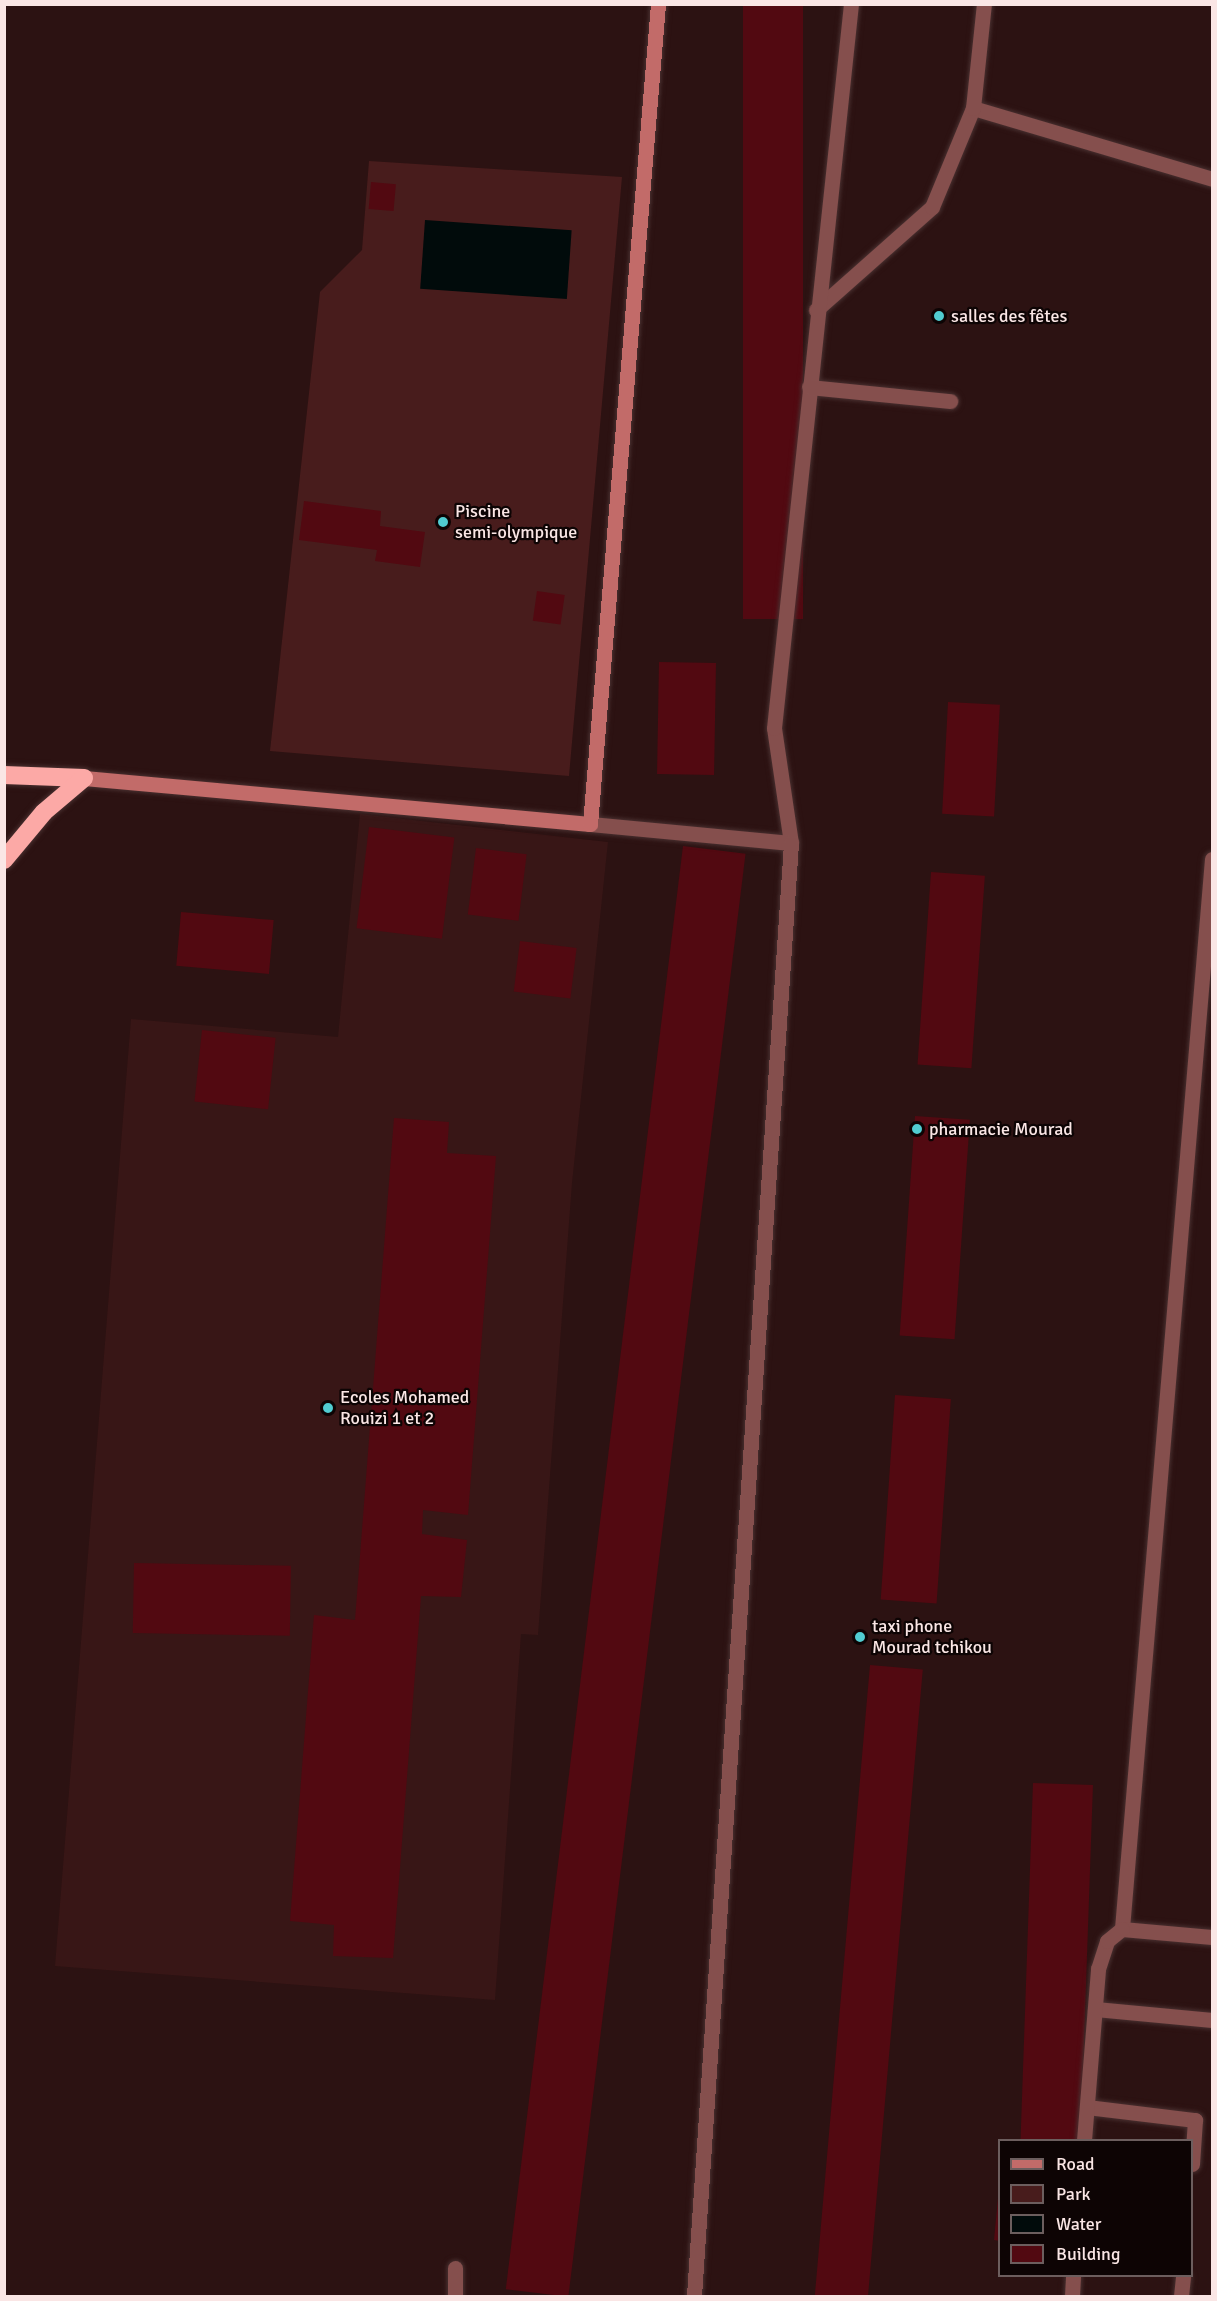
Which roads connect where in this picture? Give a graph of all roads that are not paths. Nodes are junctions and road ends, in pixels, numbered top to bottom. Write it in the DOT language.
graph roads {
  1 [pos="658,4"];
  2 [pos="850,4"];
  3 [pos="984,4"];
  4 [pos="973,108"];
  5 [pos="1212,179"];
  6 [pos="816,310"];
  7 [pos="809,387"];
  8 [pos="950,401"];
  9 [pos="4,775"];
  10 [pos="84,778"];
  11 [pos="590,824"];
  12 [pos="791,843"];
  13 [pos="1212,859"];
  14 [pos="4,860"];
  15 [pos="1122,1929"];
  16 [pos="1212,1938"];
  17 [pos="1095,2009"];
  18 [pos="1212,2020"];
  19 [pos="1087,2108"];
  20 [pos="1084,2139"];
  21 [pos="1193,2142"];
  22 [pos="455,2268"];
  23 [pos="1073,2277"];
  24 [pos="1183,2277"];
  25 [pos="455,2296"];
  26 [pos="694,2296"];
  27 [pos="1072,2296"];
  28 [pos="1181,2296"];
  1 -- 11 [label="street"];
  2 -- 6 [label="street"];
  3 -- 4 [label="street"];
  4 -- 5 [label="street"];
  4 -- 6 [label="street"];
  6 -- 7 [label="street"];
  7 -- 8 [label="street"];
  7 -- 12 [label="street"];
  9 -- 10 [label="highway"];
  10 -- 11 [label="street"];
  10 -- 14 [label="highway"];
  11 -- 12 [label="street"];
  12 -- 26 [label="street"];
  13 -- 15 [label="street"];
  15 -- 16 [label="street"];
  15 -- 17 [label="street"];
  17 -- 18 [label="street"];
  17 -- 19 [label="street"];
  19 -- 20 [label="street"];
  19 -- 21 [label="street"];
  22 -- 25 [label="street"];
  23 -- 27 [label="street"];
  24 -- 28 [label="street"];
}
